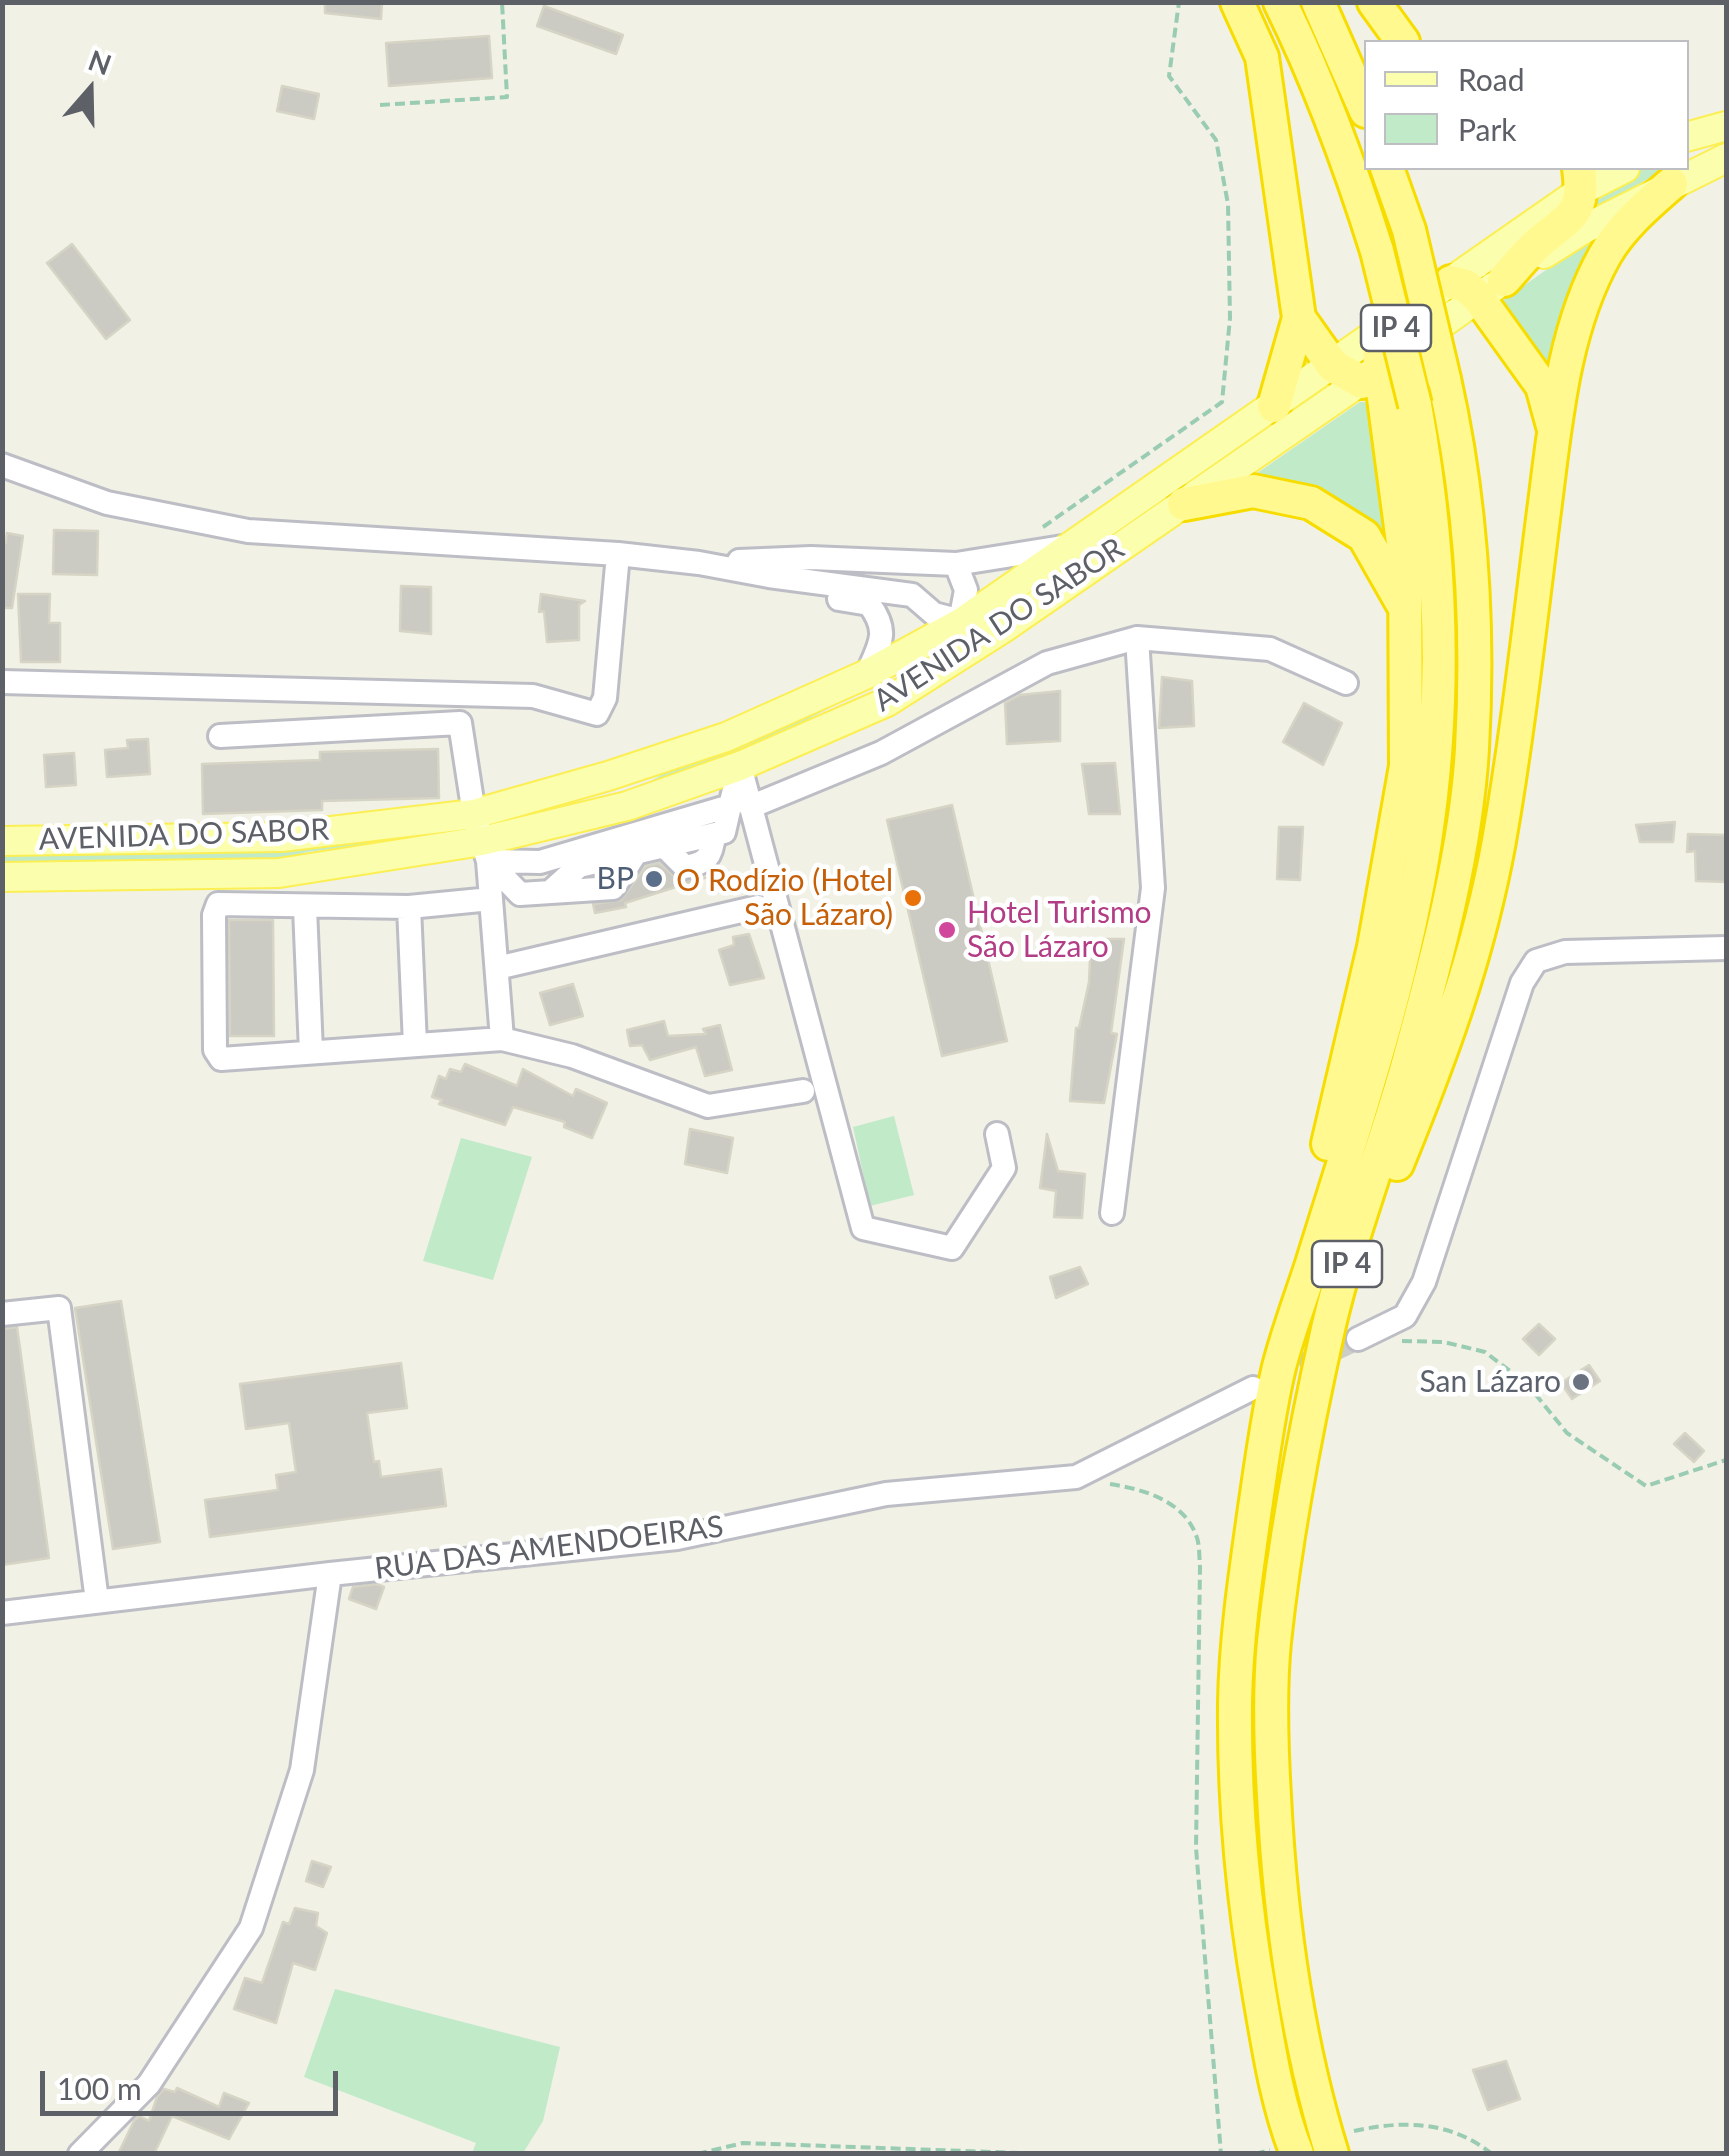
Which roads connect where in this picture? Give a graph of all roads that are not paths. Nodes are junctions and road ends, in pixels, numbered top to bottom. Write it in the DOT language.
graph roads {
  1 [pos="1237,2"];
  2 [pos="1280,2"];
  3 [pos="1318,2"];
  4 [pos="1374,2"];
  5 [pos="1402,40"];
  6 [pos="1364,107"];
  7 [pos="1726,126"];
  8 [pos="1689,136"];
  9 [pos="1726,158"];
  10 [pos="1388,170"];
  11 [pos="1617,170"];
  12 [pos="1581,179"];
  13 [pos="1671,184"];
  14 [pos="1478,286"];
  15 [pos="1299,318"];
  16 [pos="1379,333"];
  17 [pos="1358,372"];
  18 [pos="1274,406"];
  19 [pos="1555,430"];
  20 [pos="2,465"];
  21 [pos="1184,504"];
  22 [pos="1069,546"];
  23 [pos="618,554"];
  24 [pos="699,563"];
  25 [pos="956,564"];
  26 [pos="769,576"];
  27 [pos="1408,612"];
  28 [pos="962,622"];
  29 [pos="1002,629"];
  30 [pos="1137,638"];
  31 [pos="868,674"];
  32 [pos="2,682"];
  33 [pos="1346,683"];
  34 [pos="886,702"];
  35 [pos="220,736"];
  36 [pos="740,766"];
  37 [pos="740,806"];
  38 [pos="474,814"];
  39 [pos="2,841"];
  40 [pos="485,851"];
  41 [pos="2,878"];
  42 [pos="491,898"];
  43 [pos="409,906"];
  44 [pos="758,907"];
  45 [pos="305,908"];
  46 [pos="1726,948"];
  47 [pos="497,968"];
  48 [pos="502,1039"];
  49 [pos="415,1045"];
  50 [pos="311,1052"];
  51 [pos="803,1092"];
  52 [pos="997,1134"];
  53 [pos="1112,1213"];
  54 [pos="2,1314"];
  55 [pos="1344,1332"];
  56 [pos="1280,1366"];
  57 [pos="1253,1388"];
  58 [pos="330,1574"];
  59 [pos="98,1602"];
  60 [pos="2,1614"];
  61 [pos="1341,2143"];
  62 [pos="80,2154"];
  63 [pos="1297,2154"];
  1 -- 15 [label="highway"];
  2 -- 56 [label="highway, IP 4, bridge"];
  3 -- 6 [label="highway"];
  4 -- 5 [label="highway"];
  7 -- 8 [label="main road"];
  9 -- 13 [label="main road, AVENIDA DO SABOR"];
  10 -- 55 [label="highway, IP 4, bridge"];
  11 -- 12 [label="main road, AVENIDA DO SABOR"];
  12 -- 14 [label="main road, AVENIDA DO SABOR"];
  12 -- 14 [label="highway"];
  13 -- 14 [label="main road, AVENIDA DO SABOR"];
  13 -- 19 [label="highway"];
  14 -- 16 [label="main road, AVENIDA DO SABOR"];
  14 -- 17 [label="main road, AVENIDA DO SABOR"];
  14 -- 19 [label="highway"];
  15 -- 17 [label="highway"];
  15 -- 18 [label="highway"];
  16 -- 17 [label="highway"];
  16 -- 17 [label="main road, AVENIDA DO SABOR"];
  17 -- 18 [label="main road, AVENIDA DO SABOR"];
  17 -- 21 [label="main road, AVENIDA DO SABOR"];
  17 -- 27 [label="highway"];
  18 -- 22 [label="main road, AVENIDA DO SABOR"];
  19 -- 55 [label="highway"];
  20 -- 23 [label="street"];
  21 -- 27 [label="highway"];
  21 -- 29 [label="main road, AVENIDA DO SABOR"];
  22 -- 25 [label="street"];
  22 -- 28 [label="main road, AVENIDA DO SABOR"];
  23 -- 24 [label="street"];
  23 -- 32 [label="street"];
  24 -- 25 [label="street"];
  24 -- 26 [label="street"];
  25 -- 28 [label="street"];
  26 -- 28 [label="street"];
  26 -- 31 [label="street"];
  27 -- 56 [label="highway"];
  28 -- 29 [label="street"];
  28 -- 31 [label="main road, AVENIDA DO SABOR"];
  28 -- 34 [label="street"];
  29 -- 34 [label="main road, AVENIDA DO SABOR"];
  30 -- 33 [label="street"];
  30 -- 37 [label="street"];
  30 -- 53 [label="street"];
  31 -- 38 [label="main road, AVENIDA DO SABOR"];
  34 -- 36 [label="main road, AVENIDA DO SABOR"];
  35 -- 38 [label="street"];
  36 -- 37 [label="street"];
  36 -- 40 [label="main road, AVENIDA DO SABOR"];
  37 -- 40 [label="street"];
  37 -- 40 [label="street"];
  37 -- 52 [label="street"];
  38 -- 39 [label="main road, AVENIDA DO SABOR"];
  38 -- 40 [label="street"];
  40 -- 41 [label="main road, AVENIDA DO SABOR"];
  40 -- 42 [label="street"];
  42 -- 43 [label="street"];
  42 -- 47 [label="street"];
  43 -- 45 [label="street"];
  43 -- 49 [label="street"];
  44 -- 47 [label="street"];
  45 -- 50 [label="street"];
  45 -- 50 [label="street"];
  46 -- 55 [label="street"];
  47 -- 48 [label="street"];
  48 -- 49 [label="street"];
  48 -- 51 [label="street"];
  49 -- 50 [label="street"];
  54 -- 59 [label="street"];
  55 -- 61 [label="highway, IP 4"];
  56 -- 63 [label="highway, IP 4"];
  57 -- 58 [label="street, RUA DAS AMENDOEIRAS"];
  58 -- 59 [label="street, RUA DAS AMENDOEIRAS"];
  58 -- 62 [label="street"];
  59 -- 60 [label="street, RUA DAS AMENDOEIRAS"];
}
